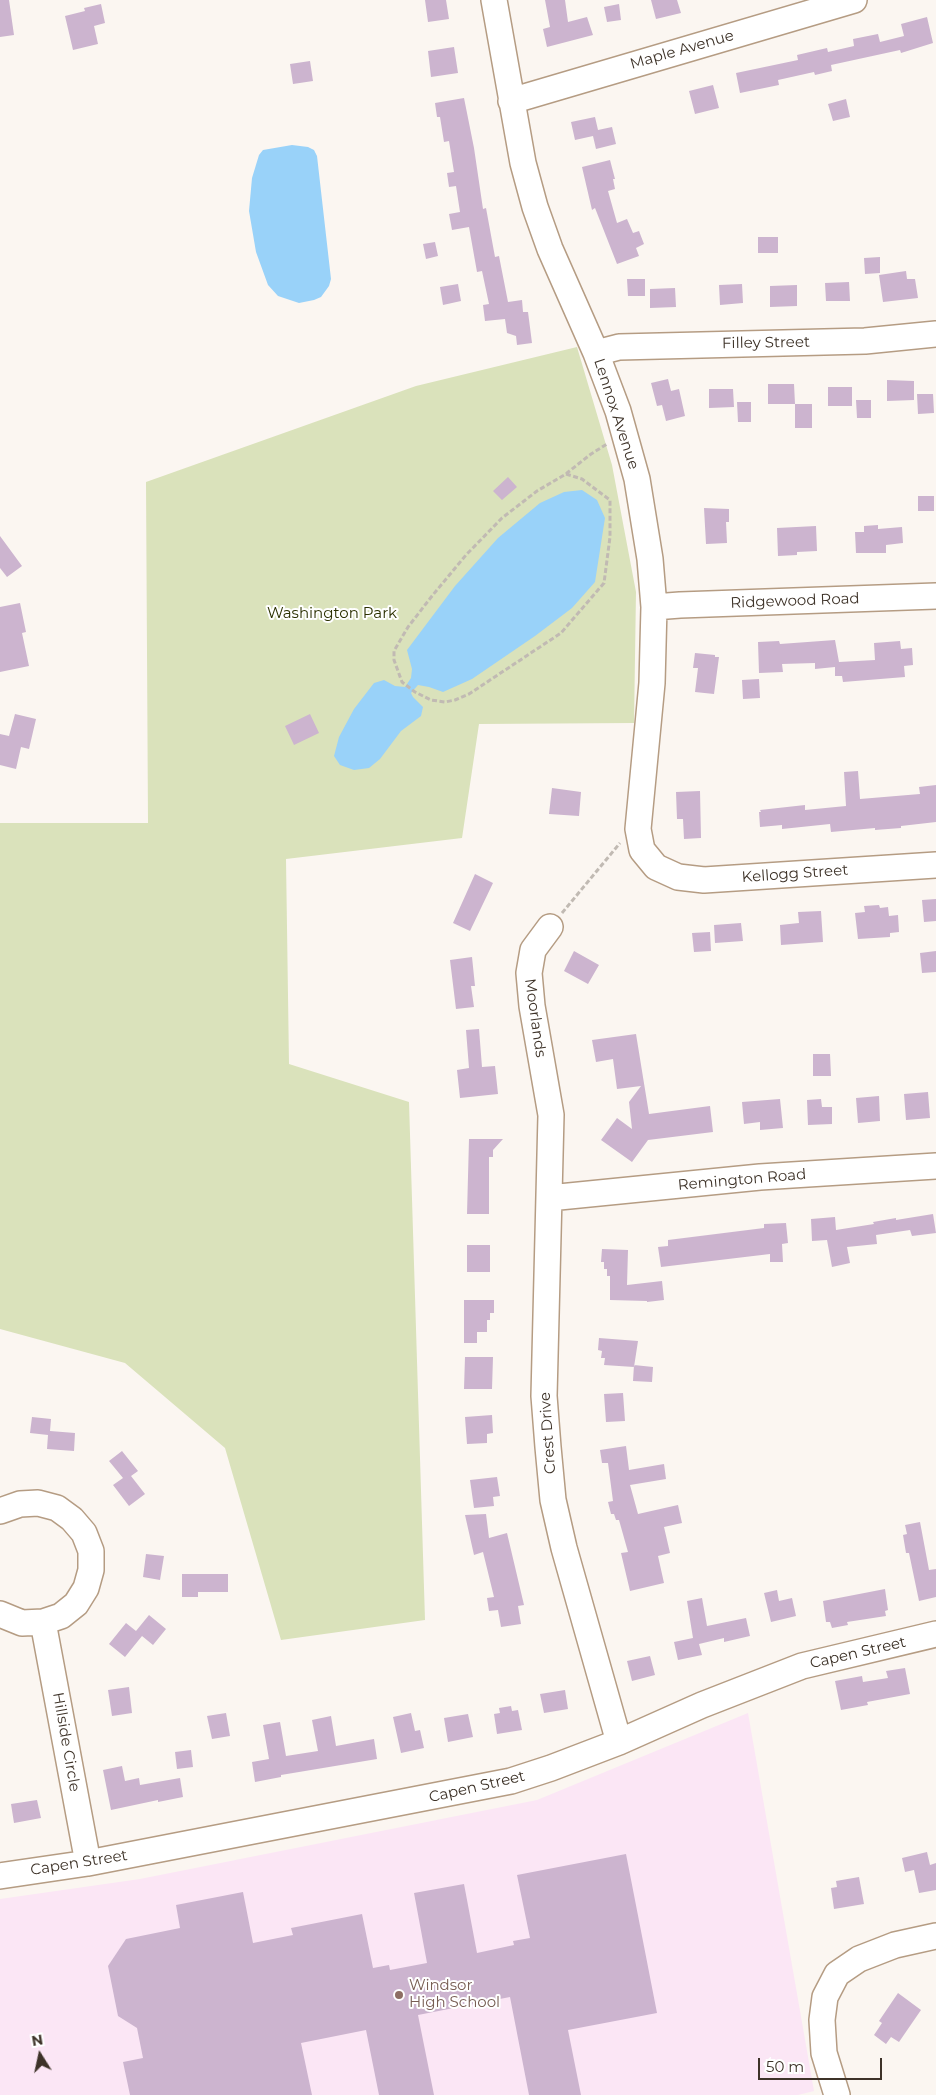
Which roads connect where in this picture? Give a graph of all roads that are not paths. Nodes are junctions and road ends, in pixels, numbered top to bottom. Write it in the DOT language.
graph roads {
  1 [pos="494,0"];
  2 [pos="854,0"];
  3 [pos="511,101"];
  4 [pos="936,334"];
  5 [pos="596,354"];
  6 [pos="936,596"];
  7 [pos="654,607"];
  8 [pos="936,865"];
  9 [pos="656,867"];
  10 [pos="550,927"];
  11 [pos="551,1115"];
  12 [pos="936,1166"];
  13 [pos="549,1198"];
  14 [pos="0,1511"];
  15 [pos="0,1614"];
  16 [pos="43,1622"];
  17 [pos="936,1634"];
  18 [pos="619,1742"];
  19 [pos="88,1863"];
  20 [pos="0,1876"];
  21 [pos="936,1936"];
  22 [pos="837,2095"];
  1 -- 3 [label="street, Lennox Avenue"];
  2 -- 3 [label="street, Maple Avenue"];
  3 -- 5 [label="street, Lennox Avenue"];
  4 -- 5 [label="street, Filley Street"];
  5 -- 7 [label="street, Lennox Avenue"];
  6 -- 7 [label="street, Ridgewood Road"];
  7 -- 9 [label="street, Lennox Avenue"];
  8 -- 9 [label="street, Kellogg Street"];
  10 -- 11 [label="street, Moorlands"];
  11 -- 13 [label="street, Crest Drive"];
  12 -- 13 [label="street, Remington Road"];
  13 -- 18 [label="street, Crest Drive"];
  14 -- 16 [label="street"];
  15 -- 16 [label="street"];
  16 -- 19 [label="street, Hillside Circle"];
  17 -- 18 [label="street, Capen Street"];
  18 -- 19 [label="street, Capen Street"];
  19 -- 20 [label="street, Capen Street"];
  21 -- 22 [label="street"];
}
